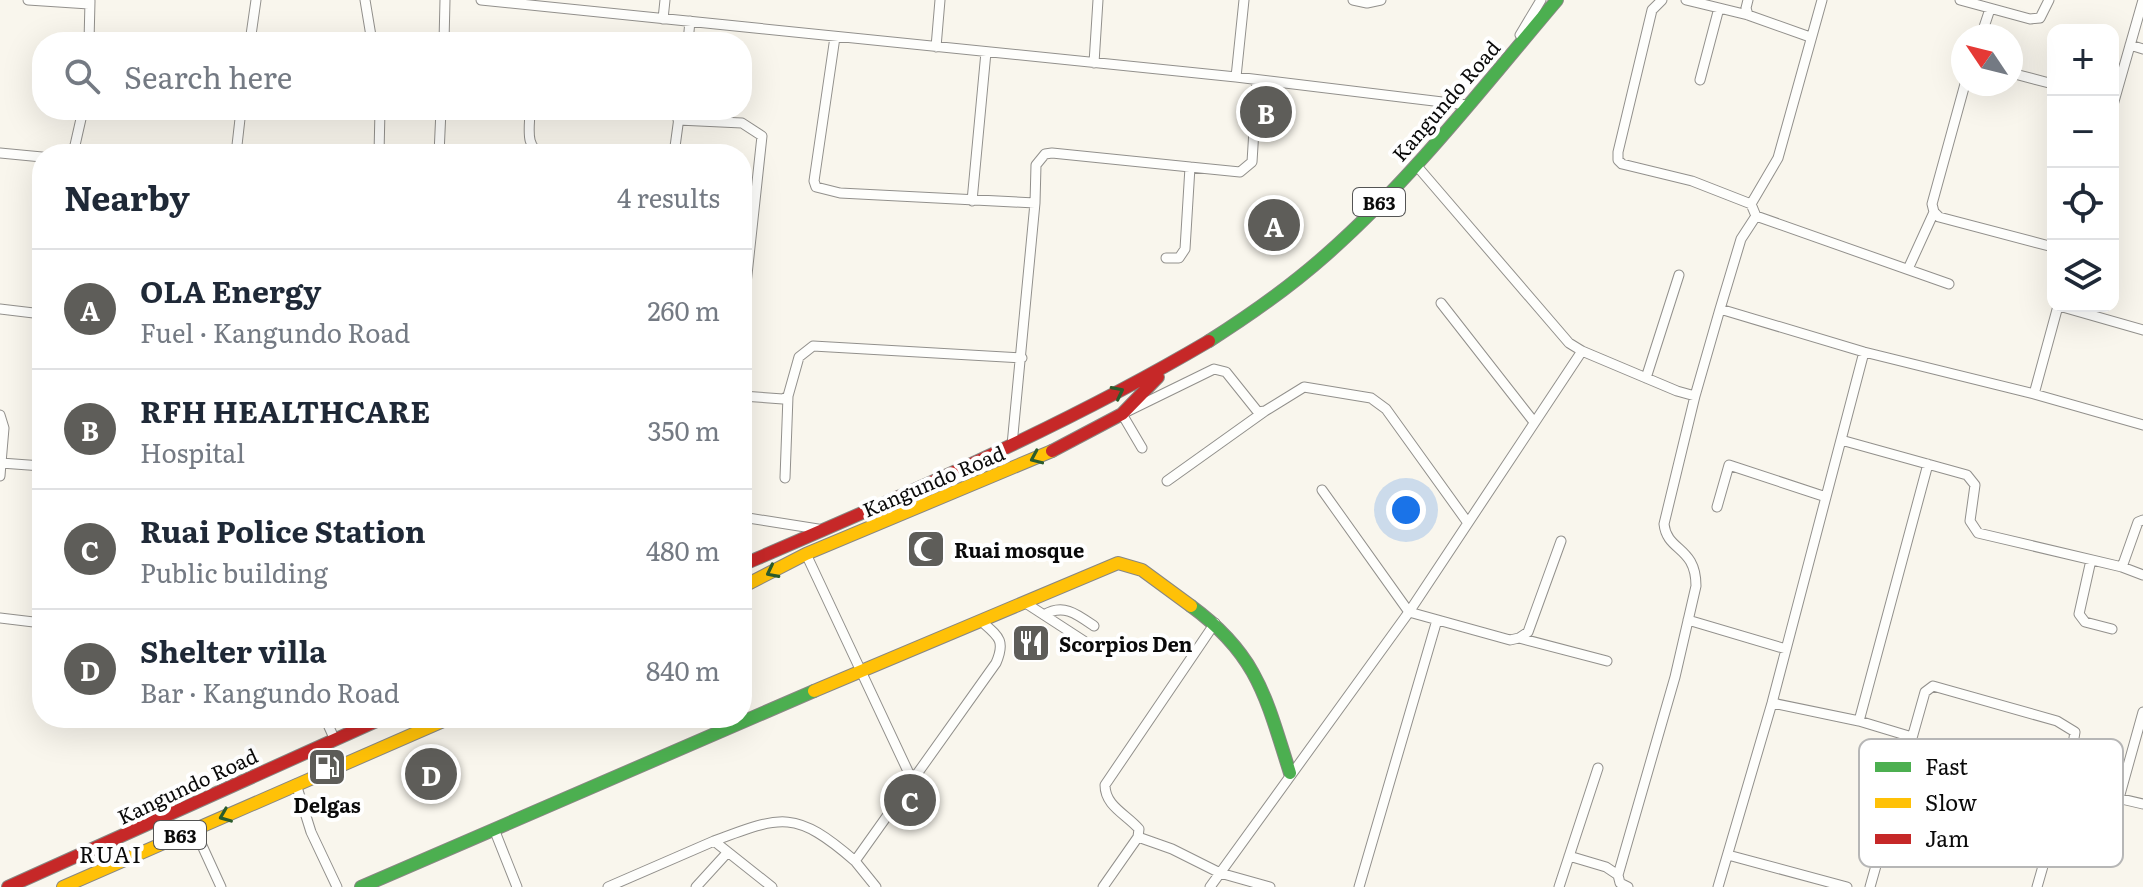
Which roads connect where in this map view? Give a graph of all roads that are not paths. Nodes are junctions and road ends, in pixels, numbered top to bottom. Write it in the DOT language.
graph roads {
  1 [pos="31,0"];
  2 [pos="256,0"];
  3 [pos="365,0"];
  4 [pos="445,0"];
  5 [pos="481,0"];
  6 [pos="665,0"];
  7 [pos="940,0"];
  8 [pos="1098,0"];
  9 [pos="1244,0"];
  10 [pos="1353,0"];
  11 [pos="1381,0"];
  12 [pos="1541,0"];
  13 [pos="1557,0"];
  14 [pos="1662,0"];
  15 [pos="1686,0"];
  16 [pos="1748,0"];
  17 [pos="1822,0"];
  18 [pos="1960,0"];
  19 [pos="2049,0"];
  20 [pos="2143,0"];
  21 [pos="90,2"];
  22 [pos="571,5"];
  23 [pos="1719,8"];
  24 [pos="1990,9"];
  25 [pos="1748,15"];
  26 [pos="663,19"];
  27 [pos="690,21"];
  28 [pos="1985,24"];
  29 [pos="89,32"];
  30 [pos="251,32"];
  31 [pos="370,32"];
  32 [pos="444,32"];
  33 [pos="689,32"];
  34 [pos="835,37"];
  35 [pos="1810,37"];
  36 [pos="2130,45"];
  37 [pos="936,47"];
  38 [pos="2143,49"];
  39 [pos="986,52"];
  40 [pos="1508,57"];
  41 [pos="1094,63"];
  42 [pos="2023,76"];
  43 [pos="1236,77"];
  44 [pos="1700,80"];
  45 [pos="1257,81"];
  46 [pos="2047,82"];
  47 [pos="1961,96"];
  48 [pos="2115,96"];
  49 [pos="1467,105"];
  50 [pos="81,120"];
  51 [pos="240,120"];
  52 [pos="380,120"];
  53 [pos="441,120"];
  54 [pos="530,120"];
  55 [pos="678,120"];
  56 [pos="718,120"];
  57 [pos="75,144"];
  58 [pos="237,144"];
  59 [pos="379,144"];
  60 [pos="439,144"];
  61 [pos="530,144"];
  62 [pos="675,144"];
  63 [pos="0,153"];
  64 [pos="32,156"];
  65 [pos="1416,165"];
  66 [pos="1190,167"];
  67 [pos="972,201"];
  68 [pos="1035,203"];
  69 [pos="1751,204"];
  70 [pos="1934,212"];
  71 [pos="1756,216"];
  72 [pos="752,228"];
  73 [pos="2047,245"];
  74 [pos="1166,258"];
  75 [pos="1908,269"];
  76 [pos="1679,275"];
  77 [pos="1949,284"];
  78 [pos="1441,303"];
  79 [pos="0,309"];
  80 [pos="1720,309"];
  81 [pos="2057,312"];
  82 [pos="2080,312"];
  83 [pos="32,313"];
  84 [pos="2143,330"];
  85 [pos="1582,351"];
  86 [pos="1864,352"];
  87 [pos="1022,358"];
  88 [pos="1168,368"];
  89 [pos="1646,378"];
  90 [pos="2034,394"];
  91 [pos="788,396"];
  92 [pos="1695,396"];
  93 [pos="752,397"];
  94 [pos="1265,411"];
  95 [pos="1122,414"];
  96 [pos="0,415"];
  97 [pos="1058,422"];
  98 [pos="1534,422"];
  99 [pos="2143,425"];
  100 [pos="1841,440"];
  101 [pos="1071,443"];
  102 [pos="1012,446"];
  103 [pos="1142,448"];
  104 [pos="1,463"];
  105 [pos="1928,464"];
  106 [pos="32,465"];
  107 [pos="0,476"];
  108 [pos="785,478"];
  109 [pos="1167,481"];
  110 [pos="1322,490"];
  111 [pos="1826,497"];
  112 [pos="1717,507"];
  113 [pos="752,519"];
  114 [pos="2143,520"];
  115 [pos="1468,523"];
  116 [pos="822,530"];
  117 [pos="1561,541"];
  118 [pos="806,554"];
  119 [pos="2091,560"];
  120 [pos="752,561"];
  121 [pos="2122,567"];
  122 [pos="2143,575"];
  123 [pos="752,582"];
  124 [pos="1024,602"];
  125 [pos="1409,612"];
  126 [pos="1044,615"];
  127 [pos="0,618"];
  128 [pos="1437,620"];
  129 [pos="1688,620"];
  130 [pos="981,621"];
  131 [pos="32,622"];
  132 [pos="1215,623"];
  133 [pos="1094,626"];
  134 [pos="2112,629"];
  135 [pos="1519,638"];
  136 [pos="1084,641"];
  137 [pos="1786,649"];
  138 [pos="1607,661"];
  139 [pos="860,671"];
  140 [pos="1772,703"];
  141 [pos="2143,712"];
  142 [pos="752,715"];
  143 [pos="1859,721"];
  144 [pos="330,728"];
  145 [pos="358,728"];
  146 [pos="427,728"];
  147 [pos="721,728"];
  148 [pos="1912,737"];
  149 [pos="334,738"];
  150 [pos="2075,739"];
  151 [pos="292,758"];
  152 [pos="1598,768"];
  153 [pos="1290,773"];
  154 [pos="913,782"];
  155 [pos="298,783"];
  156 [pos="2123,784"];
  157 [pos="2123,799"];
  158 [pos="2143,804"];
  159 [pos="193,828"];
  160 [pos="494,829"];
  161 [pos="1138,837"];
  162 [pos="714,841"];
  163 [pos="727,853"];
  164 [pos="1728,855"];
  165 [pos="1569,856"];
  166 [pos="855,861"];
  167 [pos="1876,867"];
  168 [pos="2043,867"];
  169 [pos="1220,873"];
  170 [pos="1618,875"];
  171 [pos="1813,882"];
  172 [pos="8,887"];
  173 [pos="63,887"];
  174 [pos="221,887"];
  175 [pos="337,887"];
  176 [pos="361,887"];
  177 [pos="517,887"];
  178 [pos="608,887"];
  179 [pos="696,887"];
  180 [pos="772,887"];
  181 [pos="876,887"];
  182 [pos="1103,887"];
  183 [pos="1210,887"];
  184 [pos="1270,887"];
  185 [pos="1359,887"];
  186 [pos="1559,887"];
  187 [pos="1628,887"];
  188 [pos="1718,887"];
  189 [pos="1847,887"];
  190 [pos="1870,887"];
  191 [pos="2037,887"];
  1 -- 21 [label="street"];
  2 -- 30 [label="street"];
  3 -- 31 [label="street"];
  4 -- 32 [label="street"];
  5 -- 22 [label="street"];
  6 -- 26 [label="street"];
  7 -- 37 [label="street"];
  8 -- 41 [label="street"];
  9 -- 43 [label="street"];
  10 -- 11 [label="street"];
  12 -- 40 [label="street"];
  13 -- 40 [label="main road, Kangundo Road / B63"];
  14 -- 69 [label="street"];
  15 -- 23 [label="street"];
  16 -- 25 [label="street"];
  17 -- 35 [label="street"];
  18 -- 24 [label="street"];
  19 -- 24 [label="street"];
  20 -- 36 [label="street"];
  21 -- 29 [label="street"];
  22 -- 26 [label="street"];
  23 -- 25 [label="street"];
  23 -- 44 [label="street"];
  24 -- 28 [label="street"];
  25 -- 35 [label="street"];
  26 -- 27 [label="street"];
  27 -- 33 [label="street"];
  27 -- 34 [label="street"];
  34 -- 37 [label="street"];
  34 -- 67 [label="street"];
  35 -- 69 [label="street"];
  36 -- 38 [label="street"];
  36 -- 48 [label="street"];
  37 -- 39 [label="street"];
  39 -- 41 [label="street"];
  39 -- 67 [label="street"];
  40 -- 49 [label="main road, Kangundo Road / B63"];
  41 -- 43 [label="street"];
  42 -- 46 [label="street"];
  43 -- 45 [label="street"];
  45 -- 49 [label="street"];
  45 -- 66 [label="street"];
  47 -- 70 [label="street"];
  49 -- 65 [label="main road, Kangundo Road / B63"];
  50 -- 57 [label="street"];
  51 -- 58 [label="street"];
  52 -- 59 [label="street"];
  53 -- 60 [label="street"];
  54 -- 61 [label="street"];
  55 -- 62 [label="street"];
  56 -- 72 [label="street"];
  63 -- 64 [label="street"];
  65 -- 85 [label="street"];
  65 -- 88 [label="main road, Kangundo Road / B63"];
  66 -- 68 [label="street"];
  66 -- 74 [label="street"];
  67 -- 68 [label="street"];
  68 -- 87 [label="street"];
  69 -- 71 [label="street"];
  70 -- 73 [label="street"];
  70 -- 75 [label="street"];
  71 -- 75 [label="street"];
  71 -- 80 [label="street"];
  75 -- 77 [label="street"];
  76 -- 89 [label="street"];
  78 -- 98 [label="street"];
  79 -- 83 [label="street"];
  80 -- 86 [label="street"];
  80 -- 92 [label="street"];
  81 -- 90 [label="street"];
  82 -- 84 [label="street"];
  85 -- 89 [label="street"];
  85 -- 98 [label="street"];
  86 -- 90 [label="street"];
  86 -- 100 [label="street"];
  87 -- 91 [label="street"];
  87 -- 102 [label="street"];
  88 -- 95 [label="main road, Kangundo Road / B63"];
  97 -- 88 [label="main road, Kangundo Road / B63, one-way"];
  89 -- 92 [label="street"];
  90 -- 99 [label="street"];
  91 -- 93 [label="street"];
  91 -- 108 [label="street"];
  92 -- 129 [label="street"];
  94 -- 95 [label="street"];
  94 -- 109 [label="street"];
  94 -- 115 [label="street"];
  95 -- 101 [label="main road, Kangundo Road / B63"];
  95 -- 103 [label="street"];
  96 -- 104 [label="street"];
  97 -- 101 [label="main road"];
  97 -- 102 [label="main road, Kangundo Road / B63"];
  98 -- 115 [label="street"];
  100 -- 105 [label="street"];
  100 -- 111 [label="street"];
  101 -- 118 [label="main road, Kangundo Road / B63, one-way"];
  102 -- 116 [label="main road, Kangundo Road / B63"];
  104 -- 106 [label="street"];
  104 -- 107 [label="street"];
  105 -- 119 [label="street"];
  105 -- 143 [label="street"];
  110 -- 125 [label="street"];
  111 -- 112 [label="street"];
  111 -- 137 [label="street"];
  113 -- 116 [label="street"];
  114 -- 121 [label="street"];
  115 -- 125 [label="street"];
  116 -- 120 [label="main road, Kangundo Road / B63"];
  117 -- 135 [label="street"];
  118 -- 123 [label="main road, Kangundo Road / B63, one-way"];
  118 -- 139 [label="street"];
  119 -- 121 [label="street"];
  119 -- 134 [label="street"];
  121 -- 122 [label="street"];
  124 -- 126 [label="street"];
  124 -- 130 [label="main road"];
  124 -- 132 [label="main road"];
  125 -- 128 [label="street"];
  125 -- 153 [label="street"];
  126 -- 133 [label="street"];
  126 -- 136 [label="street"];
  127 -- 131 [label="street"];
  128 -- 135 [label="street"];
  128 -- 185 [label="street"];
  129 -- 137 [label="street"];
  129 -- 170 [label="street"];
  130 -- 139 [label="main road"];
  130 -- 154 [label="street"];
  132 -- 153 [label="main road"];
  132 -- 161 [label="street"];
  135 -- 138 [label="street"];
  137 -- 140 [label="street"];
  139 -- 142 [label="main road"];
  139 -- 154 [label="street"];
  140 -- 143 [label="street"];
  140 -- 164 [label="street"];
  141 -- 156 [label="street"];
  143 -- 148 [label="street"];
  144 -- 149 [label="street"];
  145 -- 149 [label="main road, Kangundo Road / B63"];
  146 -- 155 [label="main road, Kangundo Road / B63"];
  147 -- 160 [label="main road"];
  148 -- 150 [label="street"];
  149 -- 151 [label="main road, Kangundo Road / B63"];
  151 -- 155 [label="main road"];
  151 -- 172 [label="main road, Kangundo Road / B63"];
  152 -- 165 [label="street"];
  153 -- 169 [label="street"];
  154 -- 166 [label="street"];
  155 -- 159 [label="main road, Kangundo Road / B63, one-way"];
  155 -- 175 [label="street"];
  157 -- 158 [label="street"];
  159 -- 173 [label="main road, Kangundo Road / B63"];
  159 -- 174 [label="street"];
  160 -- 176 [label="main road"];
  160 -- 177 [label="street"];
  161 -- 169 [label="street"];
  161 -- 182 [label="street"];
  162 -- 163 [label="street"];
  162 -- 166 [label="street"];
  162 -- 178 [label="street"];
  163 -- 179 [label="street"];
  163 -- 180 [label="street"];
  164 -- 171 [label="street"];
  164 -- 188 [label="street"];
  165 -- 170 [label="street"];
  165 -- 186 [label="street"];
  166 -- 181 [label="street"];
  167 -- 190 [label="street"];
  168 -- 191 [label="street"];
  169 -- 183 [label="street"];
  169 -- 184 [label="street"];
  170 -- 187 [label="street"];
  171 -- 189 [label="street"];
}
